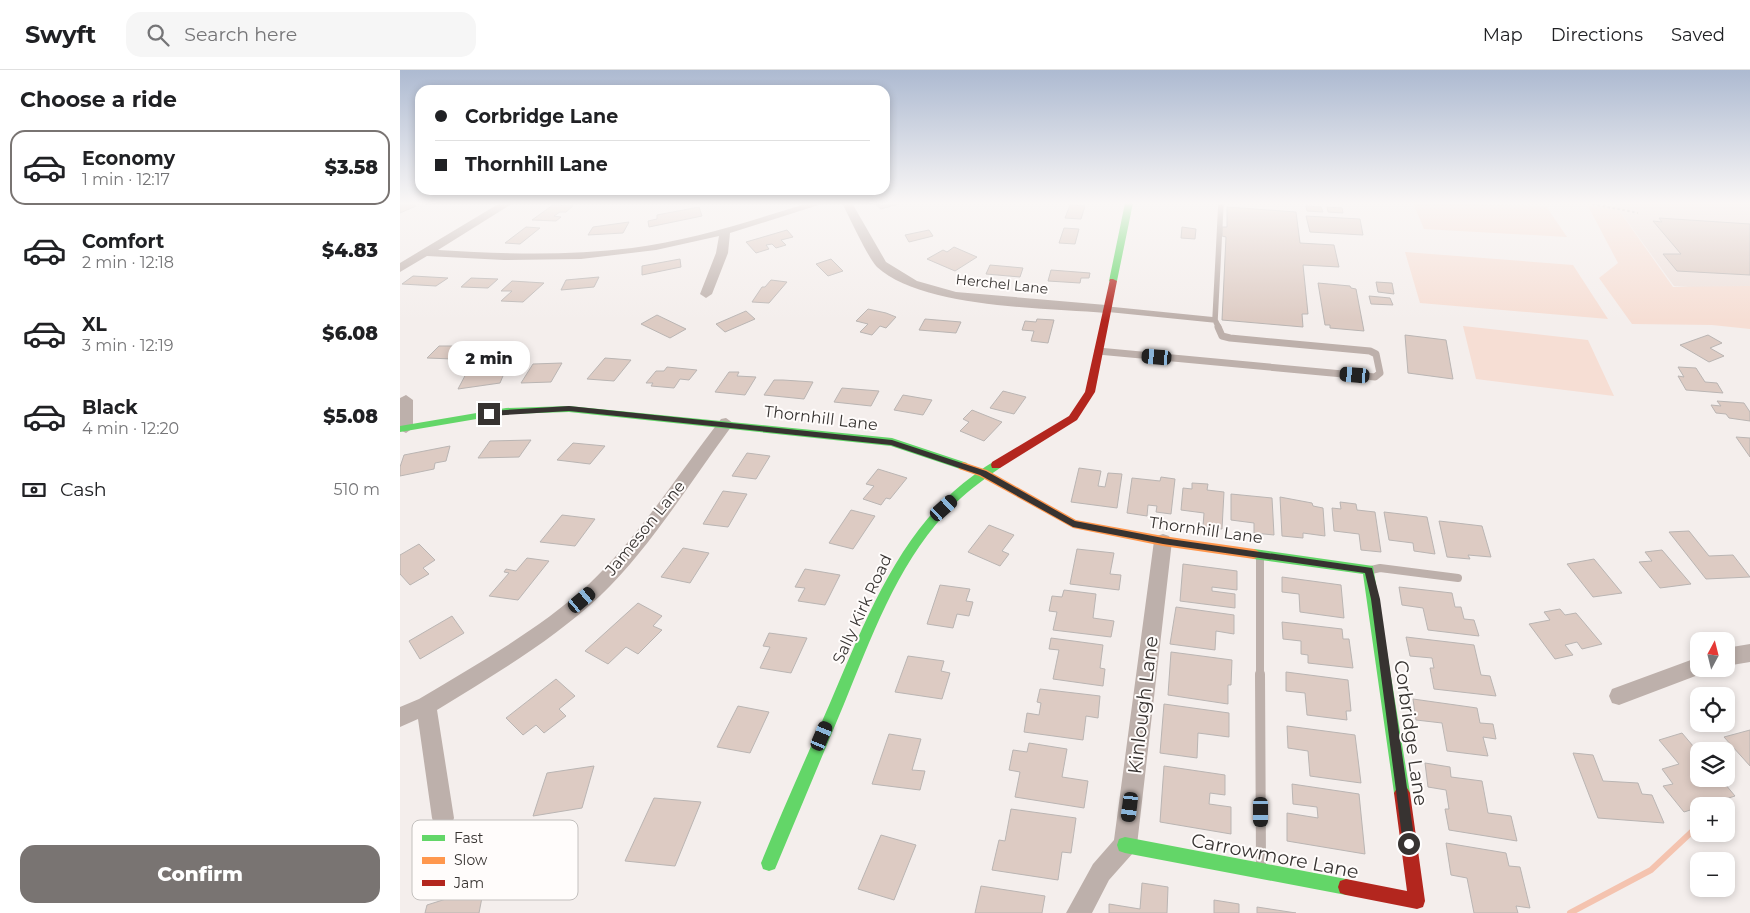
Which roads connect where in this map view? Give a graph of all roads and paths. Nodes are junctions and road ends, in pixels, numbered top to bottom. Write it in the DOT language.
graph roads {
  1 [pos="443,242"];
  2 [pos="672,242"];
  3 [pos="724,242"];
  4 [pos="869,242"];
  5 [pos="1120,242"];
  6 [pos="1218,242"];
  7 [pos="426,253"];
  8 [pos="400,268"];
  9 [pos="706,294"];
  10 [pos="1106,309"];
  11 [pos="1215,320"];
  12 [pos="1098,351"];
  13 [pos="406,400"];
  14 [pos="726,424"];
  15 [pos="403,428"];
  16 [pos="983,473"];
  17 [pos="1163,541"];
  18 [pos="1260,554"];
  19 [pos="1369,570"];
  20 [pos="1458,578"];
  21 [pos="1750,653"];
  22 [pos="1735,656"];
  23 [pos="1690,669"];
  24 [pos="1619,696"];
  25 [pos="426,706"];
  26 [pos="400,716"];
  27 [pos="443,818"];
  28 [pos="1125,845"];
  29 [pos="769,863"];
  30 [pos="1262,871"];
  31 [pos="1417,901"];
  32 [pos="1078,913"];
  1 -- 7 [label="street"];
  2 -- 7 [label="street"];
  3 -- 9 [label="street"];
  4 -- 10 [label="street, Herchel Lane"];
  5 -- 10 [label="street, Sally Kirk Road"];
  6 -- 11 [label="lane"];
  7 -- 8 [label="street"];
  10 -- 11 [label="lane"];
  10 -- 12 [label="street, Sally Kirk Road"];
  11 -- 12 [label="lane"];
  12 -- 16 [label="street, Sally Kirk Road"];
  13 -- 15 [label="street"];
  14 -- 15 [label="street, Thornhill Lane"];
  14 -- 16 [label="street, Thornhill Lane"];
  14 -- 25 [label="street, Jameson Lane"];
  16 -- 17 [label="street, Thornhill Lane"];
  16 -- 29 [label="street, Sally Kirk Road"];
  17 -- 18 [label="street, Thornhill Lane"];
  17 -- 28 [label="street, Kinlough Lane"];
  18 -- 19 [label="street, Thornhill Lane"];
  18 -- 30 [label="lane"];
  19 -- 20 [label="lane"];
  19 -- 31 [label="street, Corbridge Lane"];
  21 -- 22 [label="street"];
  23 -- 24 [label="street"];
  25 -- 26 [label="street, Jameson Lane"];
  25 -- 27 [label="street"];
  28 -- 30 [label="street, Carrowmore Lane"];
  28 -- 32 [label="street"];
  30 -- 31 [label="street, Carrowmore Lane"];
}
